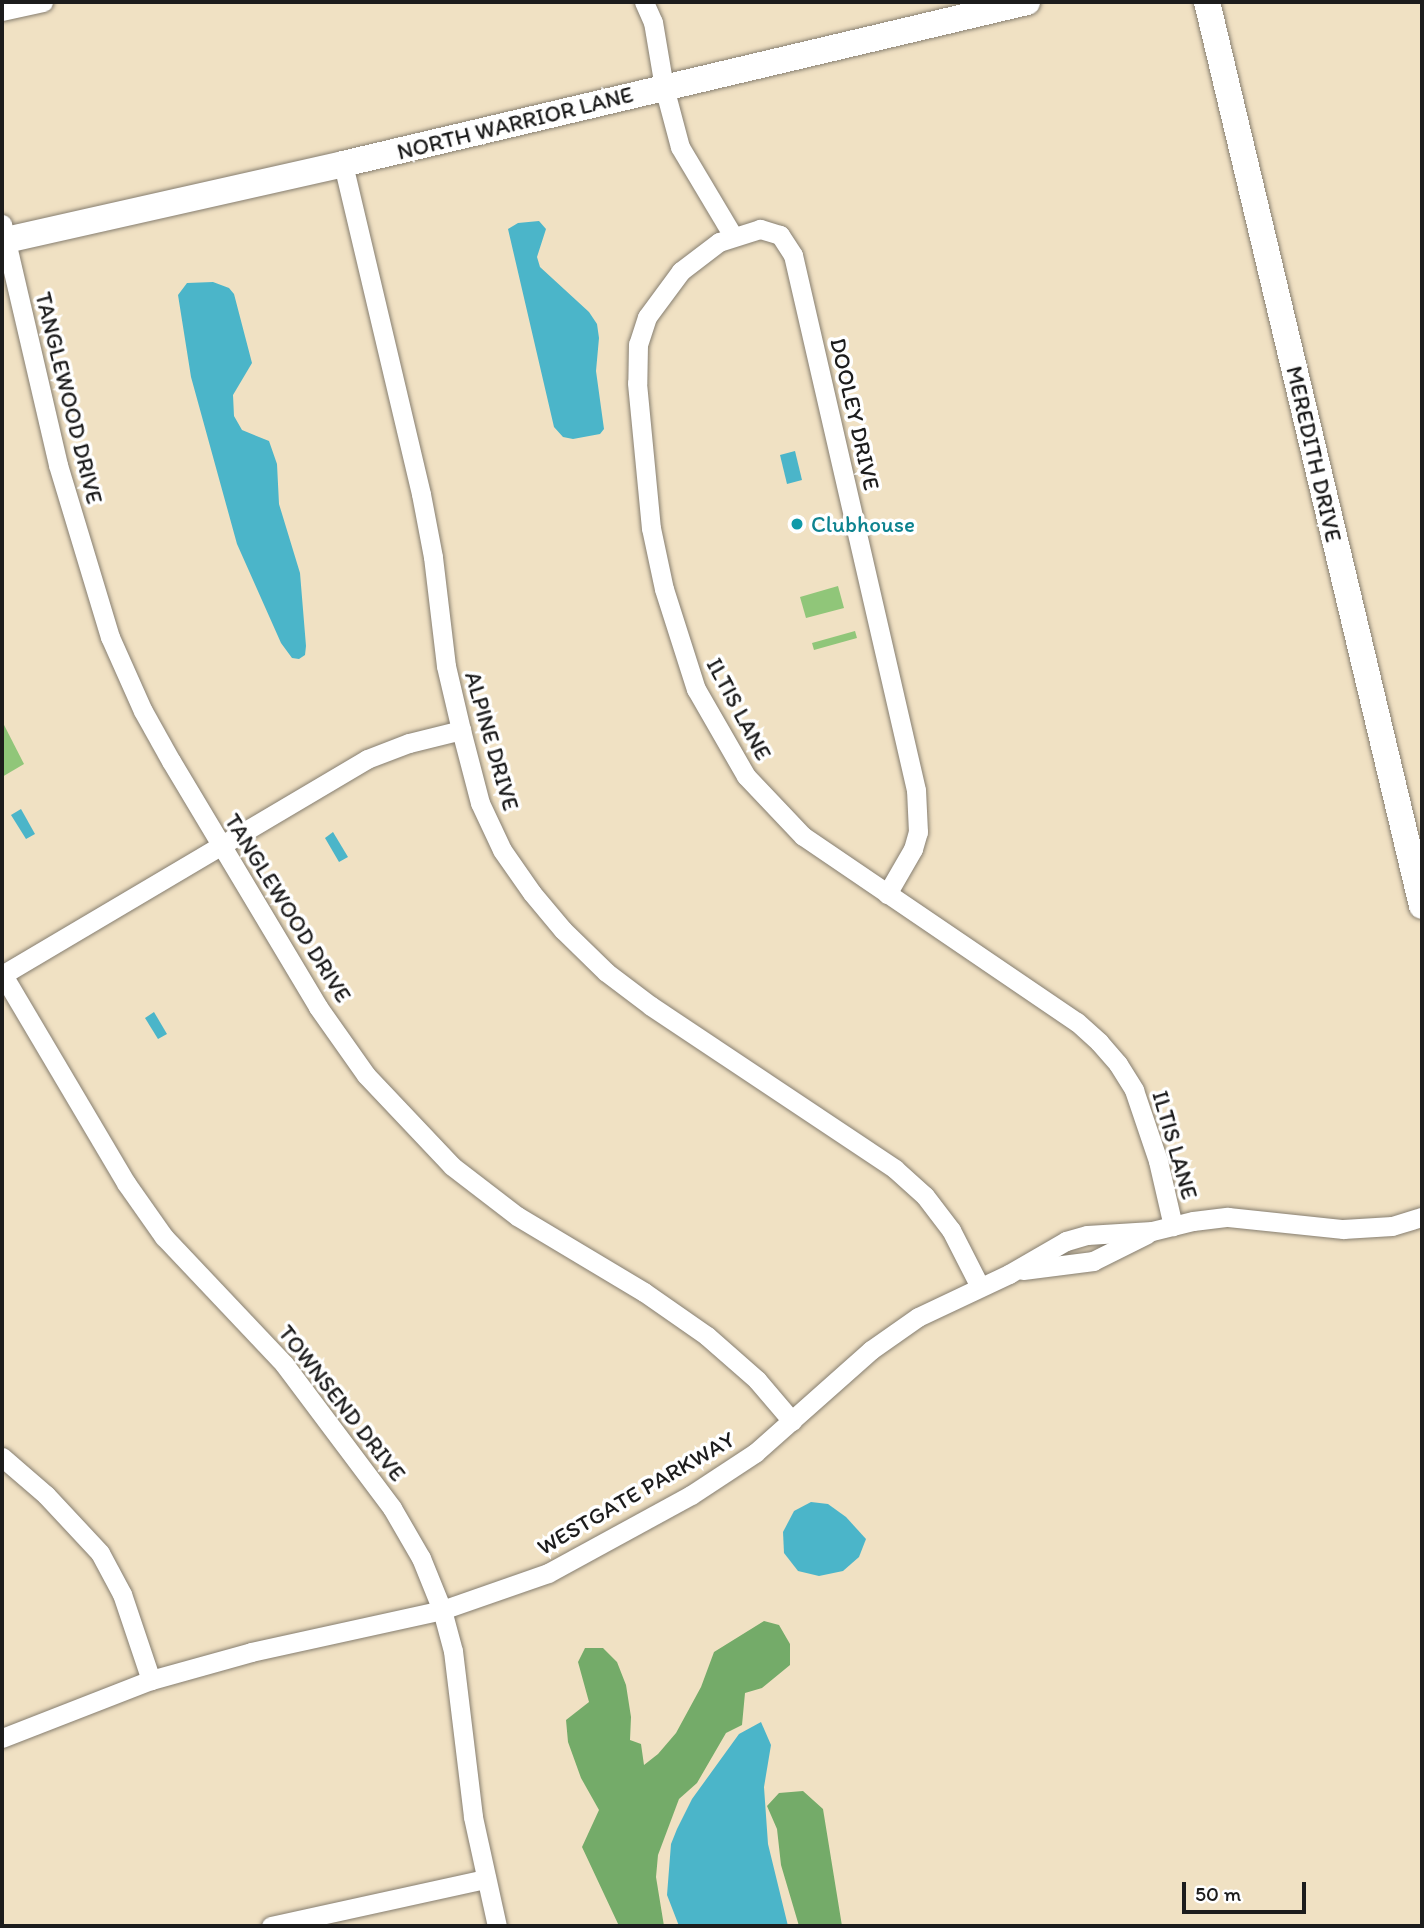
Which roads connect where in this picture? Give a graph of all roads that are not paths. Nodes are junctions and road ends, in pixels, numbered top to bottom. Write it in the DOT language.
graph roads {
  1 [pos="43,2"];
  2 [pos="643,2"];
  3 [pos="1027,2"];
  4 [pos="1207,2"];
  5 [pos="2,11"];
  6 [pos="664,87"];
  7 [pos="343,164"];
  8 [pos="3,235"];
  9 [pos="733,236"];
  10 [pos="461,730"];
  11 [pos="220,845"];
  12 [pos="887,894"];
  13 [pos="1422,906"];
  14 [pos="2,975"];
  15 [pos="1422,1217"];
  16 [pos="1173,1226"];
  17 [pos="1152,1231"];
  18 [pos="1009,1274"];
  19 [pos="980,1287"];
  20 [pos="792,1421"];
  21 [pos="2,1457"];
  22 [pos="442,1610"];
  23 [pos="151,1680"];
  24 [pos="2,1738"];
  25 [pos="485,1879"];
  26 [pos="271,1926"];
  27 [pos="497,1926"];
  1 -- 5 [label="street"];
  2 -- 6 [label="street"];
  3 -- 6 [label="street, NORTH WARRIOR LANE"];
  4 -- 13 [label="street, MEREDITH DRIVE"];
  6 -- 7 [label="street, NORTH WARRIOR LANE"];
  6 -- 9 [label="street"];
  7 -- 8 [label="street, NORTH WARRIOR LANE"];
  7 -- 10 [label="street, ALPINE DRIVE"];
  8 -- 11 [label="street, TANGLEWOOD DRIVE"];
  9 -- 12 [label="street, DOOLEY DRIVE"];
  9 -- 12 [label="street, ILTIS LANE"];
  10 -- 11 [label="street"];
  10 -- 19 [label="street, ALPINE DRIVE"];
  11 -- 14 [label="street"];
  11 -- 20 [label="street, TANGLEWOOD DRIVE"];
  12 -- 16 [label="street, ILTIS LANE"];
  14 -- 22 [label="street, TOWNSEND DRIVE"];
  15 -- 16 [label="street, WESTGATE PARKWAY"];
  16 -- 17 [label="street, WESTGATE PARKWAY"];
  17 -- 18 [label="street, WESTGATE PARKWAY"];
  17 -- 18 [label="street, WESTGATE PARKWAY"];
  18 -- 19 [label="street, WESTGATE PARKWAY"];
  19 -- 20 [label="street, WESTGATE PARKWAY"];
  20 -- 22 [label="street, WESTGATE PARKWAY"];
  21 -- 23 [label="street"];
  22 -- 23 [label="street, WESTGATE PARKWAY"];
  22 -- 25 [label="street, TOWNSEND DRIVE"];
  23 -- 24 [label="street, WESTGATE PARKWAY"];
  25 -- 26 [label="street"];
  25 -- 27 [label="street, TOWNSEND DRIVE"];
}
